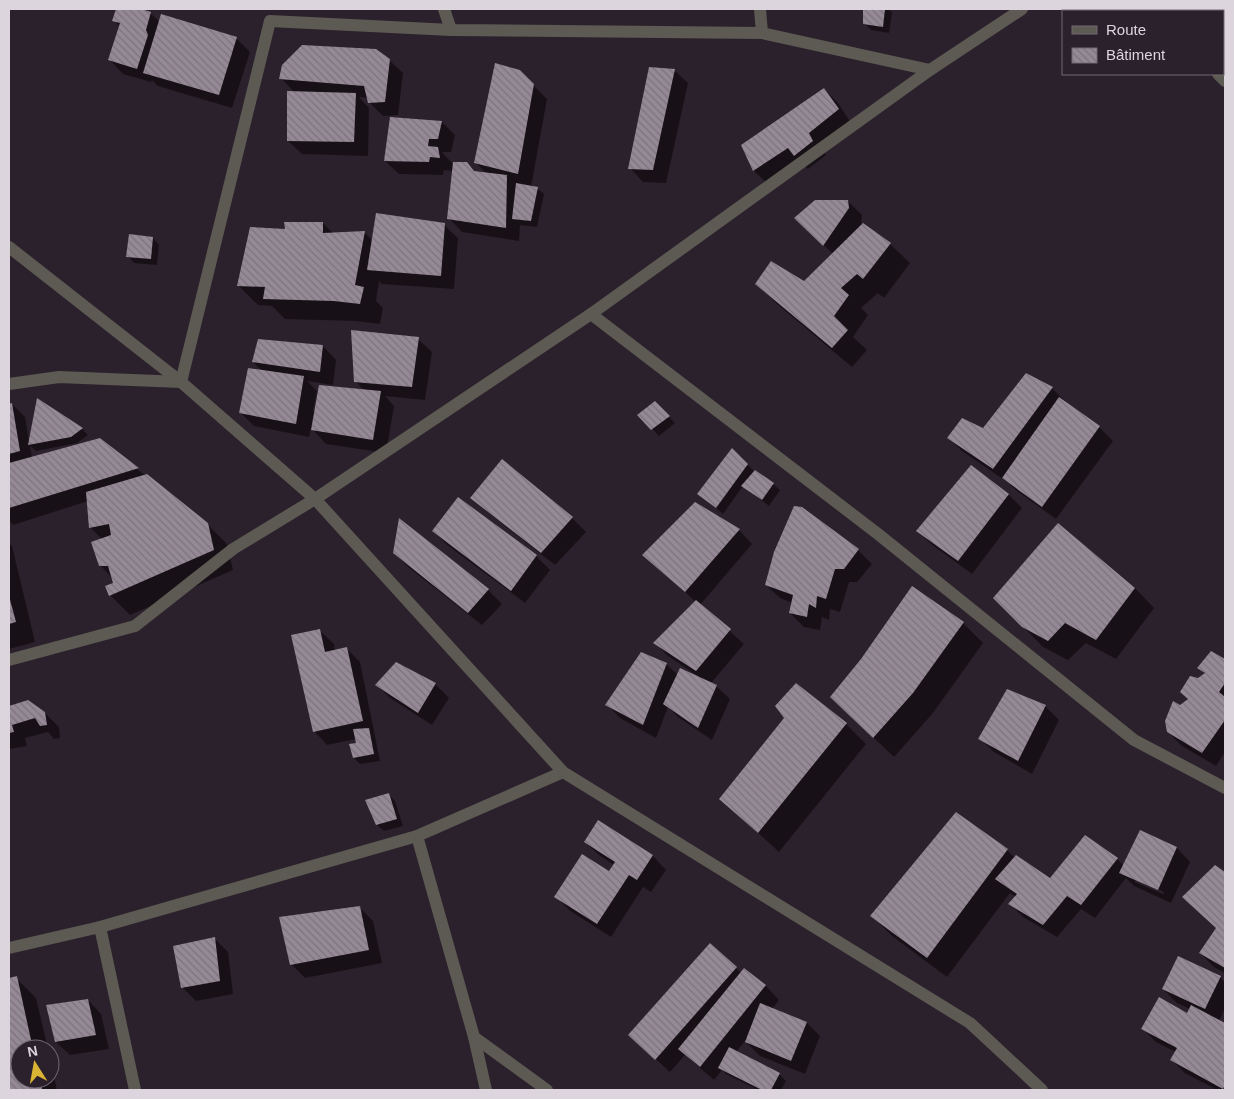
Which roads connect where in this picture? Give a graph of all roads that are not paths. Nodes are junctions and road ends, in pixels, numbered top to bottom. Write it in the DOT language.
graph roads {
  1 [pos="444,9"];
  2 [pos="760,9"];
  3 [pos="1022,9"];
  4 [pos="451,30"];
  5 [pos="762,32"];
  6 [pos="930,70"];
  7 [pos="9,247"];
  8 [pos="591,314"];
  9 [pos="181,382"];
  10 [pos="9,384"];
  11 [pos="315,499"];
  12 [pos="9,660"];
  13 [pos="563,772"];
  14 [pos="1225,788"];
  15 [pos="417,836"];
  16 [pos="100,927"];
  17 [pos="9,948"];
  18 [pos="474,1036"];
  19 [pos="135,1090"];
  20 [pos="486,1090"];
  21 [pos="547,1090"];
  22 [pos="1042,1090"];
  1 -- 4 [label="street"];
  2 -- 5 [label="street"];
  3 -- 6 [label="street"];
  4 -- 5 [label="street"];
  4 -- 9 [label="street"];
  5 -- 6 [label="street"];
  6 -- 8 [label="street"];
  7 -- 9 [label="street"];
  8 -- 11 [label="street"];
  8 -- 14 [label="street"];
  9 -- 10 [label="street"];
  9 -- 11 [label="street"];
  11 -- 12 [label="street"];
  11 -- 13 [label="street"];
  13 -- 15 [label="street"];
  13 -- 22 [label="street"];
  15 -- 16 [label="street"];
  15 -- 18 [label="street"];
  16 -- 17 [label="street"];
  16 -- 19 [label="street"];
  18 -- 20 [label="street"];
  18 -- 21 [label="street"];
}
